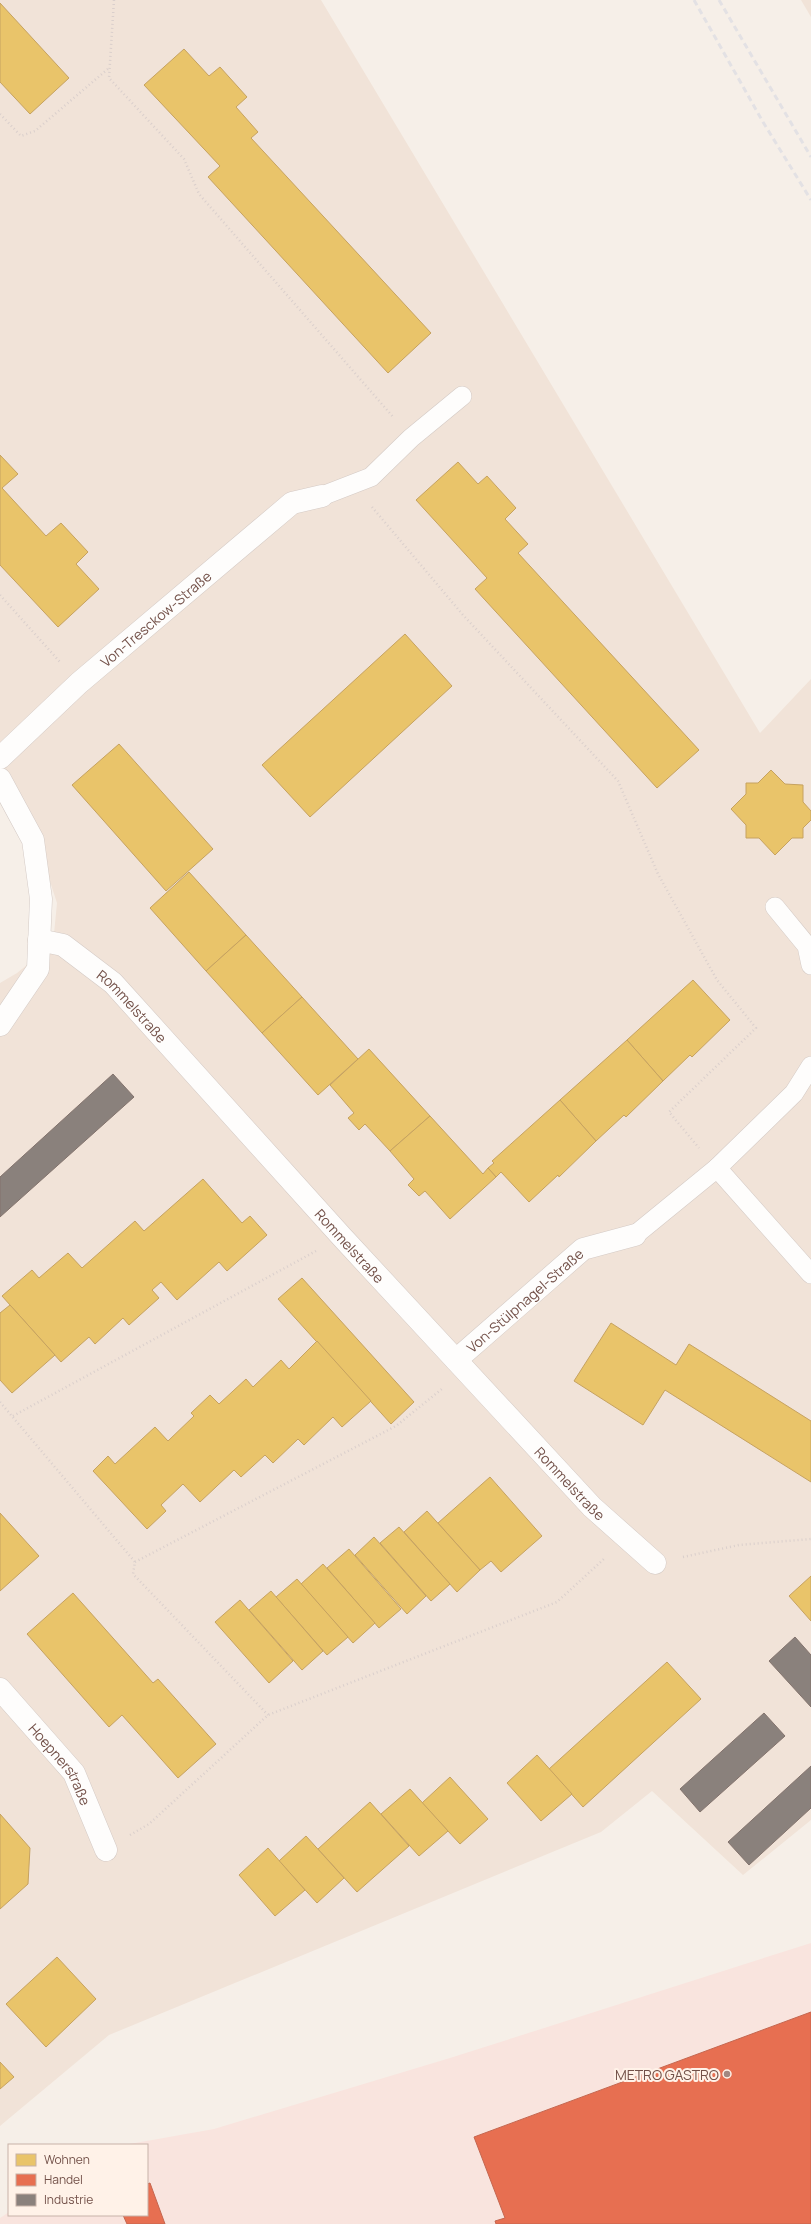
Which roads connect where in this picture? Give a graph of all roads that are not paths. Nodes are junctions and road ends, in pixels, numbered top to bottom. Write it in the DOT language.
graph roads {
  1 [pos="462,396"];
  2 [pos="322,496"];
  3 [pos="0,758"];
  4 [pos="0,778"];
  5 [pos="775,908"];
  6 [pos="39,940"];
  7 [pos="811,964"];
  8 [pos="0,1025"];
  9 [pos="811,1066"];
  10 [pos="717,1168"];
  11 [pos="635,1235"];
  12 [pos="811,1274"];
  13 [pos="461,1365"];
  14 [pos="655,1563"];
  15 [pos="0,1689"];
  16 [pos="106,1850"];
  1 -- 2 [label="lane"];
  2 -- 3 [label="street, Von-Tresckow-Straße"];
  4 -- 6 [label="street"];
  5 -- 7 [label="lane"];
  6 -- 8 [label="street"];
  6 -- 13 [label="street, Rommelstraße"];
  9 -- 10 [label="lane, Von-Stülpnagel-Straße"];
  10 -- 11 [label="lane, Von-Stülpnagel-Straße"];
  10 -- 12 [label="lane"];
  11 -- 13 [label="street, Von-Stülpnagel-Straße"];
  13 -- 14 [label="street, Rommelstraße"];
  15 -- 16 [label="street, Hoepnerstraße"];
}
